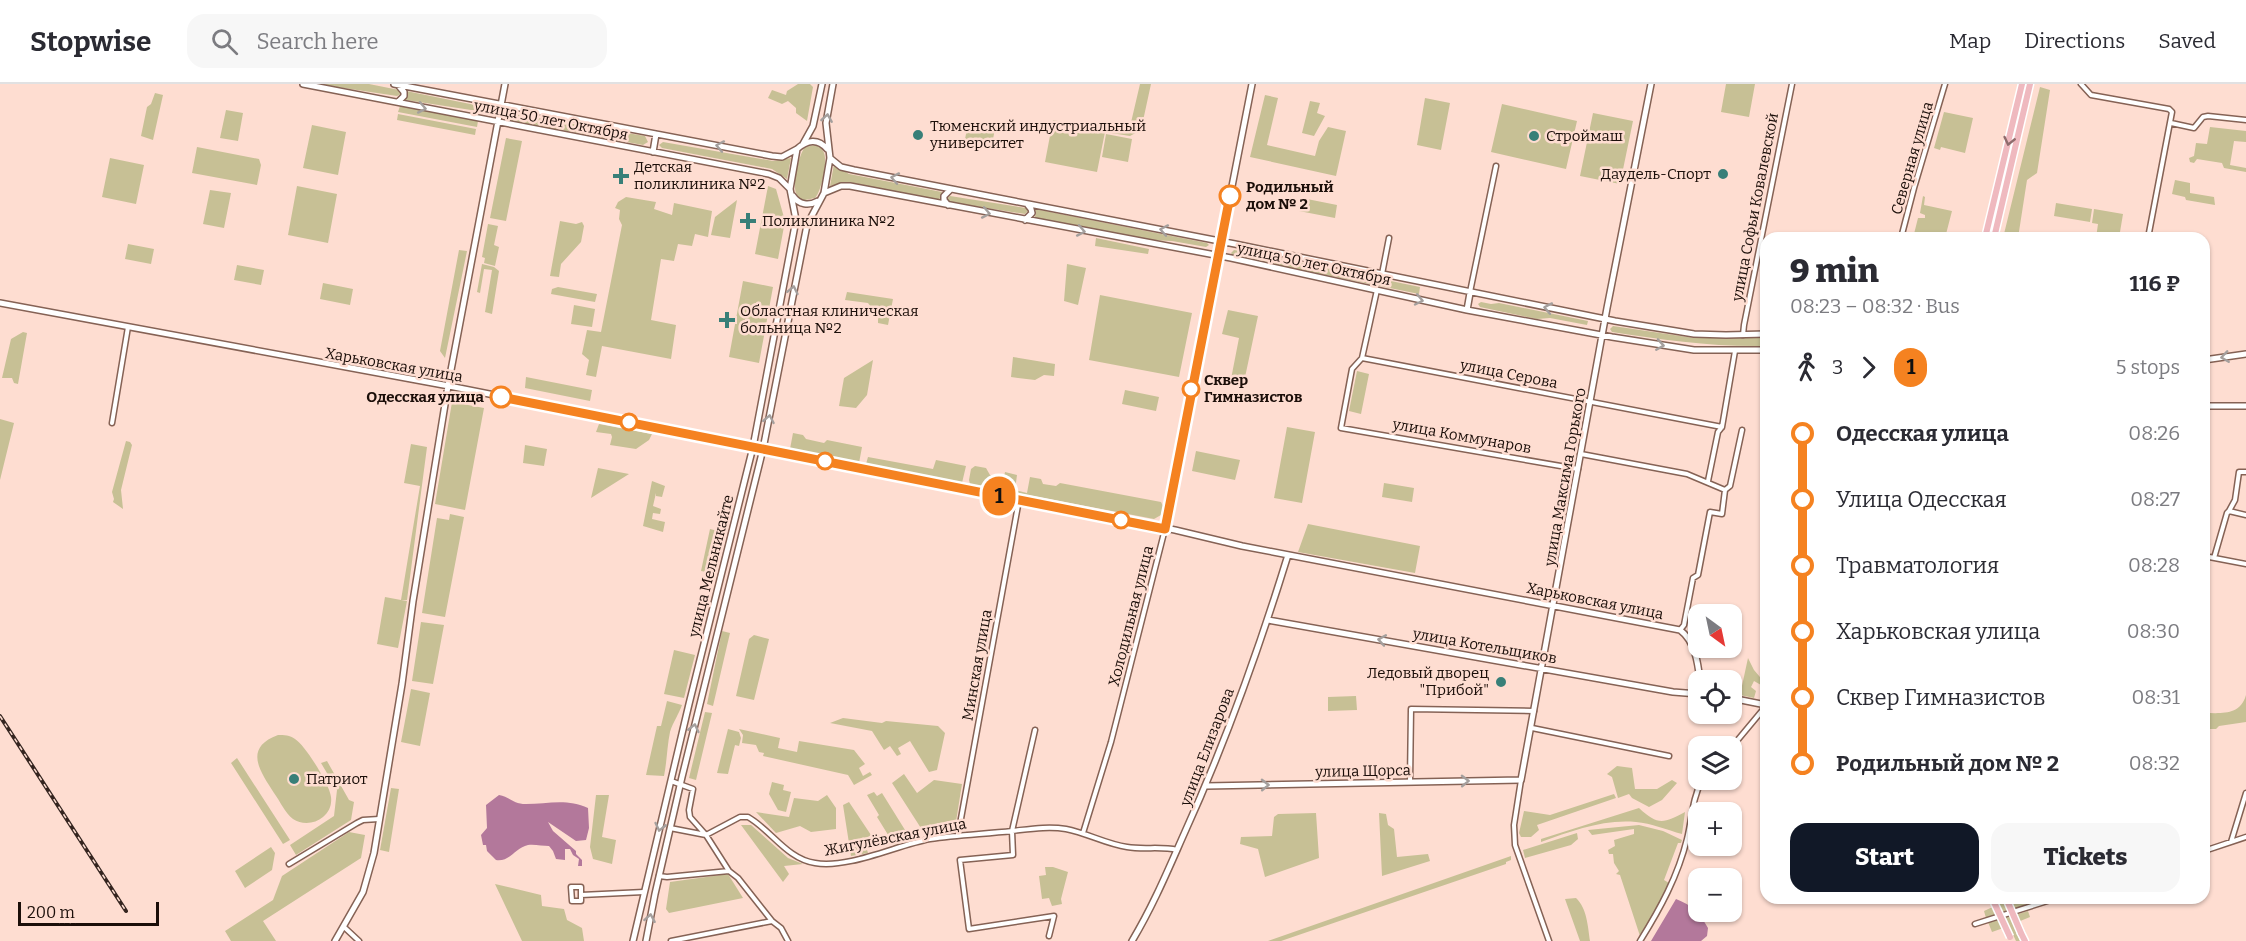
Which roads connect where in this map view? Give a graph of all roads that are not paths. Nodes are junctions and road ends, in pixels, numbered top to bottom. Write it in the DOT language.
graph roads {
  1 [pos="303,84"];
  2 [pos="396,84"];
  3 [pos="505,84"];
  4 [pos="822,84"];
  5 [pos="833,84"];
  6 [pos="1252,84"];
  7 [pos="1650,84"];
  8 [pos="1792,84"];
  9 [pos="1946,84"];
  10 [pos="2022,84"];
  11 [pos="2030,84"];
  12 [pos="2081,84"];
  13 [pos="396,103"];
  14 [pos="501,105"];
  15 [pos="2246,120"];
  16 [pos="497,122"];
  17 [pos="2170,123"];
  18 [pos="656,134"];
  19 [pos="799,147"];
  20 [pos="653,152"];
  21 [pos="830,155"];
  22 [pos="1496,166"];
  23 [pos="952,189"];
  24 [pos="791,192"];
  25 [pos="824,193"];
  26 [pos="820,200"];
  27 [pos="1026,204"];
  28 [pos="948,205"];
  29 [pos="1024,220"];
  30 [pos="1762,232"];
  31 [pos="1903,232"];
  32 [pos="1986,232"];
  33 [pos="1995,232"];
  34 [pos="2149,232"];
  35 [pos="1389,238"];
  36 [pos="1221,242"];
  37 [pos="1760,242"];
  38 [pos="1218,256"];
  39 [pos="1382,275"];
  40 [pos="1377,290"];
  41 [pos="1470,293"];
  42 [pos="0,303"];
  43 [pos="1467,310"];
  44 [pos="1605,319"];
  45 [pos="128,327"];
  46 [pos="1602,334"];
  47 [pos="1760,334"];
  48 [pos="1743,335"];
  49 [pos="1760,350"];
  50 [pos="1735,351"];
  51 [pos="2246,354"];
  52 [pos="1362,358"];
  53 [pos="2210,359"];
  54 [pos="448,386"];
  55 [pos="765,387"];
  56 [pos="775,388"];
  57 [pos="1591,401"];
  58 [pos="2210,406"];
  59 [pos="2246,406"];
  60 [pos="112,423"];
  61 [pos="1722,427"];
  62 [pos="1742,430"];
  63 [pos="753,447"];
  64 [pos="763,449"];
  65 [pos="1581,454"];
  66 [pos="1578,469"];
  67 [pos="2246,472"];
  68 [pos="1708,481"];
  69 [pos="1725,490"];
  70 [pos="1019,500"];
  71 [pos="2229,511"];
  72 [pos="2246,515"];
  73 [pos="1165,529"];
  74 [pos="1288,555"];
  75 [pos="2210,557"];
  76 [pos="2214,558"];
  77 [pos="2246,564"];
  78 [pos="1553,605"];
  79 [pos="1268,620"];
  80 [pos="1680,630"];
  81 [pos="1543,668"];
  82 [pos="1698,670"];
  83 [pos="1688,693"];
  84 [pos="1742,701"];
  85 [pos="1760,705"];
  86 [pos="1535,711"];
  87 [pos="1760,712"];
  88 [pos="1532,728"];
  89 [pos="1035,730"];
  90 [pos="1741,736"];
  91 [pos="1669,756"];
  92 [pos="1521,780"];
  93 [pos="671,781"];
  94 [pos="1410,783"];
  95 [pos="681,785"];
  96 [pos="1206,786"];
  97 [pos="1697,790"];
  98 [pos="2246,794"];
  99 [pos="380,819"];
  100 [pos="670,828"];
  101 [pos="1012,831"];
  102 [pos="1083,833"];
  103 [pos="706,835"];
  104 [pos="958,835"];
  105 [pos="2246,837"];
  106 [pos="2231,842"];
  107 [pos="2210,849"];
  108 [pos="1177,850"];
  109 [pos="652,861"];
  110 [pos="662,863"];
  111 [pos="289,864"];
  112 [pos="729,871"];
  113 [pos="659,876"];
  114 [pos="644,892"];
  115 [pos="581,895"];
  116 [pos="1995,904"];
  117 [pos="2009,904"];
  118 [pos="2038,904"];
  119 [pos="772,921"];
  120 [pos="1975,924"];
  121 [pos="344,927"];
  122 [pos="1049,936"];
  123 [pos="2011,939"];
  124 [pos="335,941"];
  125 [pos="359,941"];
  126 [pos="633,941"];
  127 [pos="647,941"];
  128 [pos="670,941"];
  129 [pos="788,941"];
  130 [pos="1132,941"];
  131 [pos="1549,941"];
  132 [pos="1640,941"];
  133 [pos="2025,941"];
  1 -- 13 [label="street, улица 50 лет Октября"];
  2 -- 13 [label="street"];
  2 -- 14 [label="street, улица 50 лет Октября"];
  3 -- 14 [label="street"];
  4 -- 19 [label="street"];
  21 -- 5 [label="street, one-way"];
  6 -- 36 [label="street, Холодильная улица"];
  7 -- 44 [label="street, улица Максима Горького"];
  8 -- 30 [label="street, улица Софьи Ковалевской"];
  9 -- 31 [label="street, Северная улица"];
  10 -- 32 [label="main road, one-way"];
  11 -- 33 [label="main road"];
  12 -- 17 [label="street"];
  13 -- 16 [label="street, улица 50 лет Октября, one-way"];
  14 -- 16 [label="street"];
  14 -- 18 [label="street, улица 50 лет Октября"];
  15 -- 17 [label="street"];
  16 -- 20 [label="street, улица 50 лет Октября"];
  16 -- 54 [label="street"];
  17 -- 34 [label="street"];
  19 -- 18 [label="street, улица 50 лет Октября, one-way"];
  18 -- 20 [label="street"];
  19 -- 21 [label="street, улица 50 лет Октября"];
  19 -- 24 [label="street, улица Мельникайте"];
  20 -- 24 [label="street, улица 50 лет Октября"];
  23 -- 21 [label="street, улица 50 лет Октября, one-way"];
  21 -- 25 [label="street"];
  22 -- 41 [label="street"];
  23 -- 27 [label="street, улица 50 лет Октября"];
  23 -- 28 [label="street"];
  24 -- 26 [label="street, улица 50 лет Октября"];
  24 -- 55 [label="street, улица Мельникайте"];
  25 -- 26 [label="street, улица Мельникайте"];
  25 -- 28 [label="street, улица 50 лет Октября"];
  56 -- 26 [label="street, улица Мельникайте, one-way"];
  27 -- 29 [label="street"];
  36 -- 27 [label="street, улица 50 лет Октября, one-way"];
  28 -- 29 [label="street, улица 50 лет Октября, one-way"];
  29 -- 38 [label="street, улица 50 лет Октября, one-way"];
  35 -- 39 [label="street"];
  36 -- 38 [label="street, Холодильная улица"];
  36 -- 39 [label="street, улица 50 лет Октября"];
  37 -- 48 [label="street, улица Софьи Ковалевской"];
  38 -- 40 [label="street, улица 50 лет Октября"];
  38 -- 73 [label="street, Холодильная улица"];
  39 -- 41 [label="street, улица 50 лет Октября"];
  40 -- 43 [label="street, улица 50 лет Октября, one-way"];
  40 -- 52 [label="street"];
  41 -- 43 [label="street"];
  44 -- 41 [label="street, улица 50 лет Октября, one-way"];
  42 -- 45 [label="street, Харьковская улица"];
  43 -- 46 [label="street, улица 50 лет Октября"];
  44 -- 46 [label="street, улица Максима Горького"];
  44 -- 48 [label="street, улица 50 лет Октября"];
  45 -- 54 [label="street, Харьковская улица"];
  45 -- 60 [label="street"];
  46 -- 50 [label="street, улица 50 лет Октября, one-way"];
  46 -- 57 [label="street, улица Максима Горького"];
  47 -- 48 [label="street, улица 50 лет Октября"];
  49 -- 50 [label="street, улица 50 лет Октября"];
  50 -- 61 [label="street"];
  51 -- 53 [label="street, one-way"];
  52 -- 57 [label="street, улица Серова"];
  52 -- 66 [label="street, улица Коммунаров"];
  54 -- 63 [label="street, Харьковская улица"];
  54 -- 99 [label="street"];
  55 -- 56 [label="street"];
  55 -- 63 [label="street, улица Мельникайте"];
  64 -- 56 [label="street, улица Мельникайте, one-way"];
  57 -- 61 [label="street, улица Серова"];
  57 -- 65 [label="street, улица Максима Горького"];
  58 -- 59 [label="street"];
  61 -- 68 [label="street"];
  62 -- 69 [label="street"];
  63 -- 64 [label="street, Харьковская улица"];
  63 -- 93 [label="street, улица Мельникайте"];
  64 -- 70 [label="street, Харьковская улица"];
  95 -- 64 [label="street, улица Мельникайте, one-way"];
  65 -- 66 [label="street, улица Максима Горького"];
  65 -- 68 [label="street"];
  66 -- 78 [label="street, улица Максима Горького"];
  67 -- 71 [label="street"];
  68 -- 69 [label="street"];
  69 -- 80 [label="street"];
  70 -- 73 [label="street, Харьковская улица"];
  70 -- 104 [label="street, Минская улица"];
  71 -- 72 [label="street"];
  71 -- 76 [label="street"];
  73 -- 74 [label="street, Харьковская улица"];
  73 -- 102 [label="street, Холодильная улица"];
  74 -- 78 [label="street, Харьковская улица"];
  74 -- 79 [label="street, улица Елизарова"];
  75 -- 76 [label="street"];
  76 -- 77 [label="street"];
  78 -- 80 [label="street, Харьковская улица"];
  78 -- 81 [label="street, улица Максима Горького"];
  81 -- 79 [label="street, улица Котельщиков, one-way"];
  79 -- 96 [label="street, улица Елизарова"];
  80 -- 82 [label="street, Харьковская улица"];
  81 -- 83 [label="street, улица Котельщиков"];
  81 -- 86 [label="street, улица Максима Горького"];
  84 -- 85 [label="street"];
  86 -- 88 [label="street, улица Максима Горького"];
  86 -- 94 [label="street"];
  87 -- 90 [label="street"];
  88 -- 91 [label="street"];
  88 -- 92 [label="street, улица Максима Горького"];
  89 -- 101 [label="street"];
  94 -- 92 [label="street, улица Щорса, one-way"];
  92 -- 131 [label="street, улица Максима Горького"];
  93 -- 95 [label="street"];
  93 -- 109 [label="street, улица Мельникайте, one-way"];
  96 -- 94 [label="street, улица Щорса, one-way"];
  95 -- 100 [label="street, улица Мельникайте"];
  95 -- 103 [label="street"];
  96 -- 108 [label="street, улица Елизарова"];
  97 -- 132 [label="street"];
  98 -- 106 [label="street"];
  99 -- 111 [label="street"];
  99 -- 121 [label="street"];
  100 -- 103 [label="street"];
  100 -- 110 [label="street, улица Мельникайте"];
  101 -- 102 [label="street, Жигулёвская улица"];
  101 -- 104 [label="street, Жигулёвская улица"];
  101 -- 122 [label="street"];
  102 -- 108 [label="street, Жигулёвская улица"];
  103 -- 104 [label="street, Жигулёвская улица"];
  103 -- 112 [label="street"];
  105 -- 106 [label="street"];
  106 -- 107 [label="street"];
  108 -- 130 [label="street, улица Елизарова"];
  109 -- 110 [label="street"];
  109 -- 114 [label="street, улица Мельникайте"];
  110 -- 113 [label="street, улица Мельникайте"];
  112 -- 113 [label="street"];
  112 -- 119 [label="street"];
  127 -- 113 [label="street, улица Мельникайте, one-way"];
  114 -- 115 [label="street"];
  114 -- 126 [label="street, улица Мельникайте"];
  116 -- 123 [label="main road, bridge"];
  117 -- 133 [label="main road, bridge"];
  118 -- 120 [label="street"];
  119 -- 128 [label="street"];
  119 -- 129 [label="street"];
  121 -- 124 [label="street"];
  121 -- 125 [label="street"];
}
